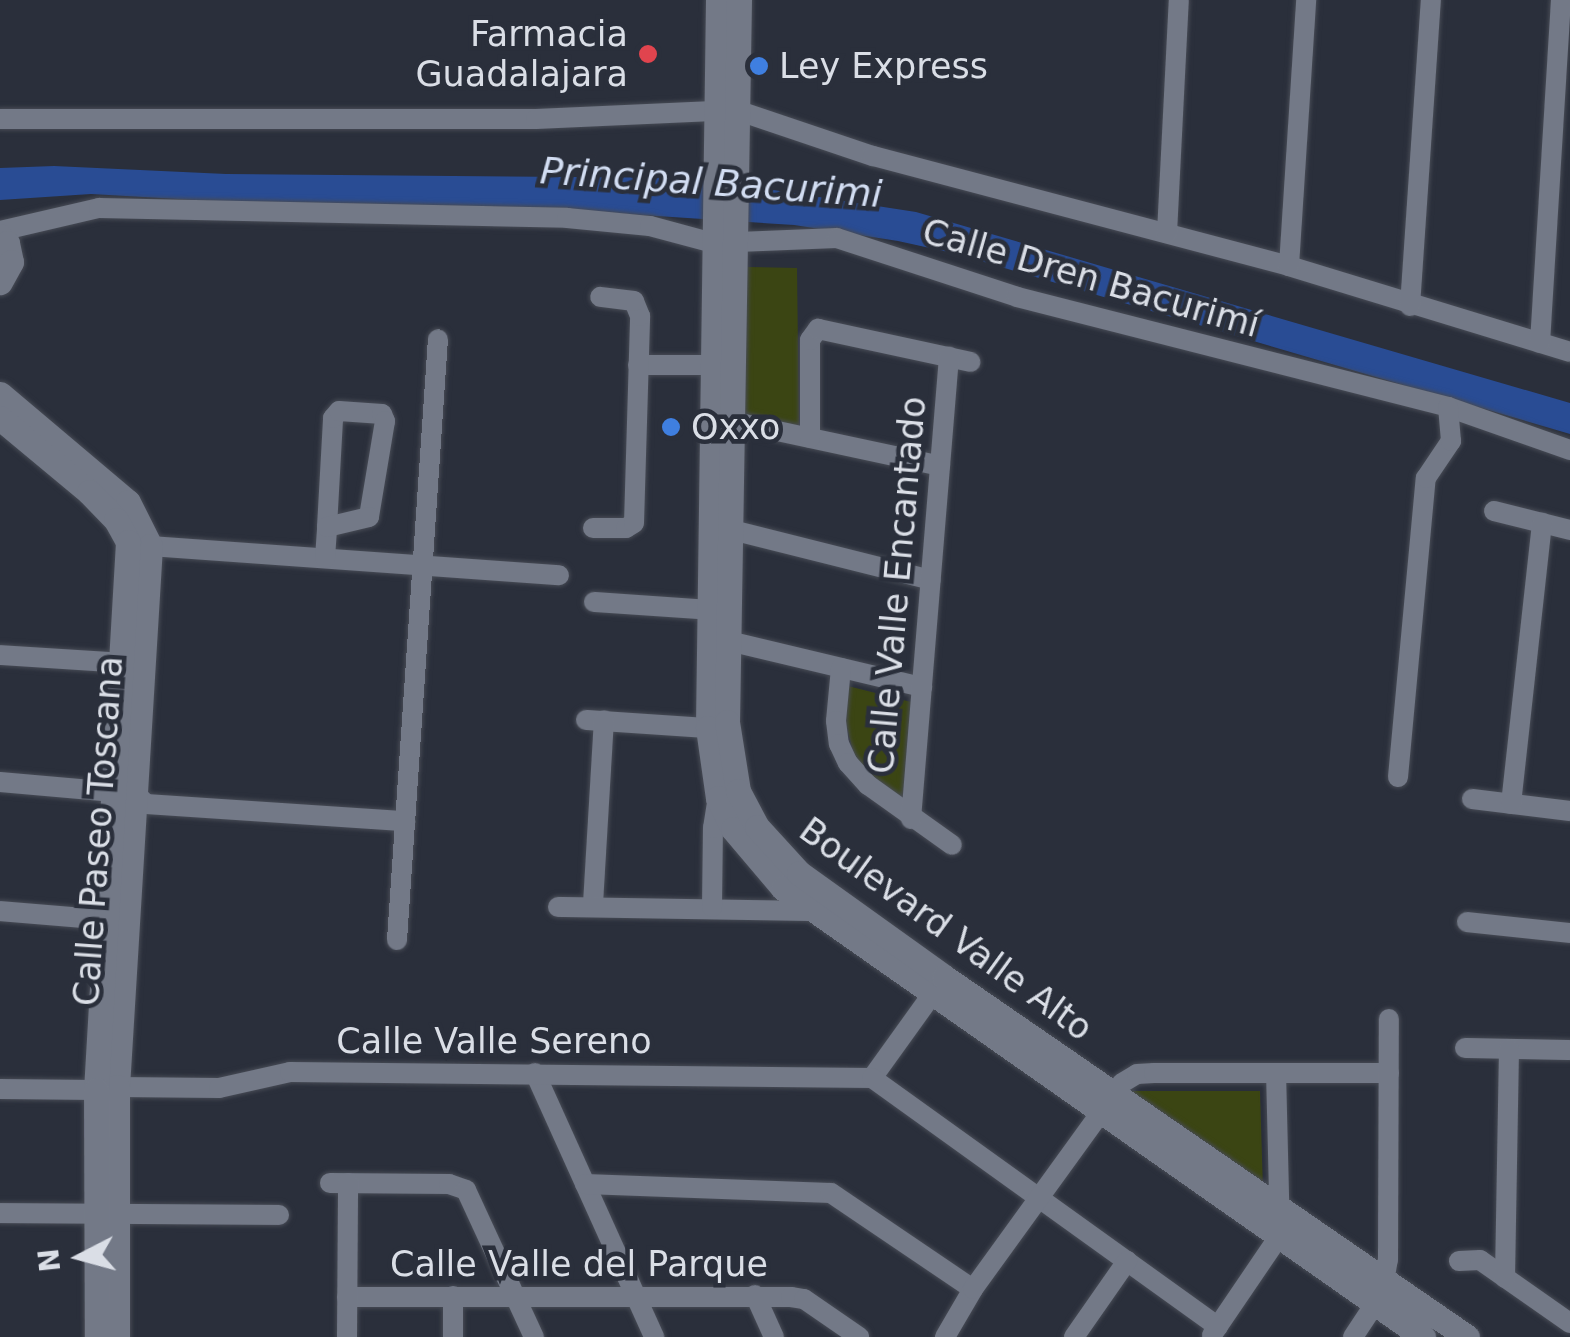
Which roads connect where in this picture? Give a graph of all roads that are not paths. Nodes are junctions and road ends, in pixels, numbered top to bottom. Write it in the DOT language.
graph roads {
  1 [pos="718,0"];
  2 [pos="739,0"];
  3 [pos="1178,0"];
  4 [pos="1306,0"];
  5 [pos="1431,0"];
  6 [pos="1561,0"];
  7 [pos="726,110"];
  8 [pos="0,119"];
  9 [pos="1167,232"];
  10 [pos="0,234"];
  11 [pos="723,236"];
  12 [pos="1289,266"];
  13 [pos="0,282"];
  14 [pos="600,297"];
  15 [pos="1410,306"];
  16 [pos="438,339"];
  17 [pos="1540,342"];
  18 [pos="1570,352"];
  19 [pos="638,365"];
  20 [pos="711,365"];
  21 [pos="2,405"];
  22 [pos="1448,407"];
  23 [pos="721,418"];
  24 [pos="1481,419"];
  25 [pos="810,438"];
  26 [pos="1450,440"];
  27 [pos="1570,450"];
  28 [pos="940,466"];
  29 [pos="1494,511"];
  30 [pos="1542,523"];
  31 [pos="327,527"];
  32 [pos="593,528"];
  33 [pos="728,529"];
  34 [pos="1570,530"];
  35 [pos="140,552"];
  36 [pos="325,558"];
  37 [pos="423,565"];
  38 [pos="559,575"];
  39 [pos="930,580"];
  40 [pos="594,602"];
  41 [pos="710,610"];
  42 [pos="719,639"];
  43 [pos="0,655"];
  44 [pos="123,662"];
  45 [pos="841,668"];
  46 [pos="922,687"];
  47 [pos="708,728"];
  48 [pos="1398,777"];
  49 [pos="0,782"];
  50 [pos="126,794"];
  51 [pos="718,798"];
  52 [pos="1472,799"];
  53 [pos="1511,804"];
  54 [pos="1570,811"];
  55 [pos="911,818"];
  56 [pos="405,821"];
  57 [pos="952,845"];
  58 [pos="593,904"];
  59 [pos="558,907"];
  60 [pos="712,907"];
  61 [pos="0,910"];
  62 [pos="814,910"];
  63 [pos="107,920"];
  64 [pos="1467,922"];
  65 [pos="1570,934"];
  66 [pos="397,940"];
  67 [pos="938,985"];
  68 [pos="1389,1019"];
  69 [pos="1465,1048"];
  70 [pos="1508,1049"];
  71 [pos="1570,1050"];
  72 [pos="535,1073"];
  73 [pos="1276,1073"];
  74 [pos="1389,1073"];
  75 [pos="872,1078"];
  76 [pos="0,1088"];
  77 [pos="107,1089"];
  78 [pos="1107,1100"];
  79 [pos="585,1184"];
  80 [pos="1039,1197"];
  81 [pos="1278,1206"];
  82 [pos="0,1213"];
  83 [pos="107,1214"];
  84 [pos="279,1215"];
  85 [pos="1280,1235"];
  86 [pos="1127,1260"];
  87 [pos="1459,1261"];
  88 [pos="1505,1278"];
  89 [pos="973,1289"];
  90 [pos="1380,1292"];
  91 [pos="515,1294"];
  92 [pos="635,1295"];
  93 [pos="755,1295"];
  94 [pos="453,1296"];
  95 [pos="348,1297"];
  96 [pos="1570,1323"];
  97 [pos="1214,1332"];
  98 [pos="97,1337"];
  99 [pos="118,1337"];
  100 [pos="347,1337"];
  101 [pos="453,1337"];
  102 [pos="534,1337"];
  103 [pos="654,1337"];
  104 [pos="774,1337"];
  105 [pos="858,1337"];
  106 [pos="945,1337"];
  107 [pos="1074,1337"];
  108 [pos="1353,1337"];
  109 [pos="1423,1337"];
  110 [pos="1467,1337"];
  1 -- 7 [label="street"];
  2 -- 7 [label="street"];
  3 -- 9 [label="street"];
  4 -- 12 [label="street"];
  5 -- 15 [label="street"];
  6 -- 17 [label="street"];
  7 -- 8 [label="street"];
  7 -- 9 [label="street"];
  7 -- 11 [label="street, Boulevard Valle Alto"];
  9 -- 12 [label="street"];
  10 -- 11 [label="street, Calle Dren Bacurimí"];
  10 -- 13 [label="street"];
  11 -- 20 [label="street, Boulevard Valle Alto"];
  11 -- 22 [label="street, Calle Dren Bacurimí"];
  11 -- 23 [label="street, Boulevard Valle Alto"];
  12 -- 15 [label="street"];
  14 -- 19 [label="street"];
  15 -- 17 [label="street"];
  16 -- 37 [label="street"];
  17 -- 18 [label="street"];
  19 -- 20 [label="street"];
  19 -- 32 [label="street"];
  20 -- 23 [label="street, Boulevard Valle Alto"];
  21 -- 35 [label="street"];
  22 -- 24 [label="street, Calle Dren Bacurimí"];
  22 -- 26 [label="street"];
  23 -- 25 [label="street"];
  23 -- 33 [label="street, Boulevard Valle Alto"];
  23 -- 41 [label="street, Boulevard Valle Alto"];
  24 -- 26 [label="street"];
  24 -- 27 [label="street, Calle Dren Bacurimí"];
  25 -- 28 [label="street"];
  25 -- 28 [label="street, Calle Valle Encantado"];
  26 -- 48 [label="street"];
  28 -- 39 [label="street, Calle Valle Encantado"];
  29 -- 30 [label="street"];
  30 -- 34 [label="street"];
  30 -- 53 [label="street"];
  31 -- 31 [label="street"];
  31 -- 36 [label="street"];
  33 -- 39 [label="street"];
  33 -- 42 [label="street, Boulevard Valle Alto"];
  35 -- 36 [label="street"];
  35 -- 44 [label="street, Calle Paseo Toscana"];
  35 -- 50 [label="street, Calle Paseo Toscana"];
  36 -- 37 [label="street"];
  37 -- 38 [label="street"];
  37 -- 56 [label="street"];
  39 -- 46 [label="street, Calle Valle Encantado"];
  40 -- 41 [label="street"];
  41 -- 42 [label="street, Boulevard Valle Alto"];
  42 -- 45 [label="street"];
  42 -- 47 [label="street, Boulevard Valle Alto"];
  42 -- 67 [label="street, Boulevard Valle Alto"];
  43 -- 44 [label="street"];
  44 -- 50 [label="street, Calle Paseo Toscana"];
  45 -- 46 [label="street"];
  45 -- 55 [label="street"];
  46 -- 55 [label="street, Calle Valle Encantado"];
  47 -- 51 [label="street, Boulevard Valle Alto"];
  47 -- 58 [label="street"];
  49 -- 50 [label="street"];
  50 -- 56 [label="street"];
  50 -- 63 [label="street, Calle Paseo Toscana"];
  50 -- 77 [label="street, Calle Paseo Toscana"];
  51 -- 60 [label="street"];
  51 -- 62 [label="street, Boulevard Valle Alto"];
  52 -- 53 [label="street"];
  53 -- 54 [label="street"];
  55 -- 57 [label="street"];
  56 -- 66 [label="street"];
  58 -- 59 [label="street"];
  58 -- 60 [label="street"];
  60 -- 62 [label="street"];
  61 -- 63 [label="street"];
  62 -- 67 [label="street, Boulevard Valle Alto"];
  63 -- 77 [label="street, Calle Paseo Toscana"];
  64 -- 65 [label="street"];
  67 -- 75 [label="street"];
  67 -- 78 [label="street, Boulevard Valle Alto"];
  68 -- 74 [label="street"];
  69 -- 70 [label="street"];
  70 -- 71 [label="street"];
  70 -- 88 [label="street"];
  72 -- 75 [label="street, Calle Valle Sereno"];
  72 -- 77 [label="street, Calle Valle Sereno"];
  72 -- 79 [label="street"];
  73 -- 74 [label="street"];
  73 -- 78 [label="street"];
  73 -- 81 [label="street"];
  74 -- 90 [label="street"];
  75 -- 80 [label="street"];
  76 -- 77 [label="street, Calle Valle Sereno"];
  77 -- 83 [label="street, Calle Paseo Toscana"];
  78 -- 80 [label="street"];
  78 -- 81 [label="street, Boulevard Valle Alto"];
  78 -- 85 [label="street, Boulevard Valle Alto"];
  79 -- 89 [label="street"];
  79 -- 92 [label="street"];
  80 -- 86 [label="street"];
  80 -- 89 [label="street"];
  81 -- 85 [label="street"];
  81 -- 90 [label="street, Boulevard Valle Alto"];
  82 -- 83 [label="street"];
  83 -- 84 [label="street"];
  83 -- 98 [label="street, Calle Paseo Toscana"];
  83 -- 99 [label="street, Calle Paseo Toscana"];
  85 -- 90 [label="street, Boulevard Valle Alto"];
  85 -- 97 [label="street"];
  86 -- 97 [label="street"];
  86 -- 107 [label="street"];
  87 -- 88 [label="street"];
  88 -- 96 [label="street"];
  89 -- 106 [label="street"];
  90 -- 108 [label="street"];
  90 -- 109 [label="street, Boulevard Valle Alto"];
  90 -- 110 [label="street, Boulevard Valle Alto"];
  91 -- 92 [label="street, Calle Valle del Parque"];
  91 -- 94 [label="street, Calle Valle del Parque"];
  91 -- 95 [label="street"];
  91 -- 102 [label="street"];
  92 -- 93 [label="street, Calle Valle del Parque"];
  92 -- 103 [label="street"];
  93 -- 104 [label="street"];
  93 -- 105 [label="street, Calle Valle del Parque"];
  94 -- 95 [label="street, Calle Valle del Parque"];
  94 -- 101 [label="street"];
  95 -- 100 [label="street"];
}
